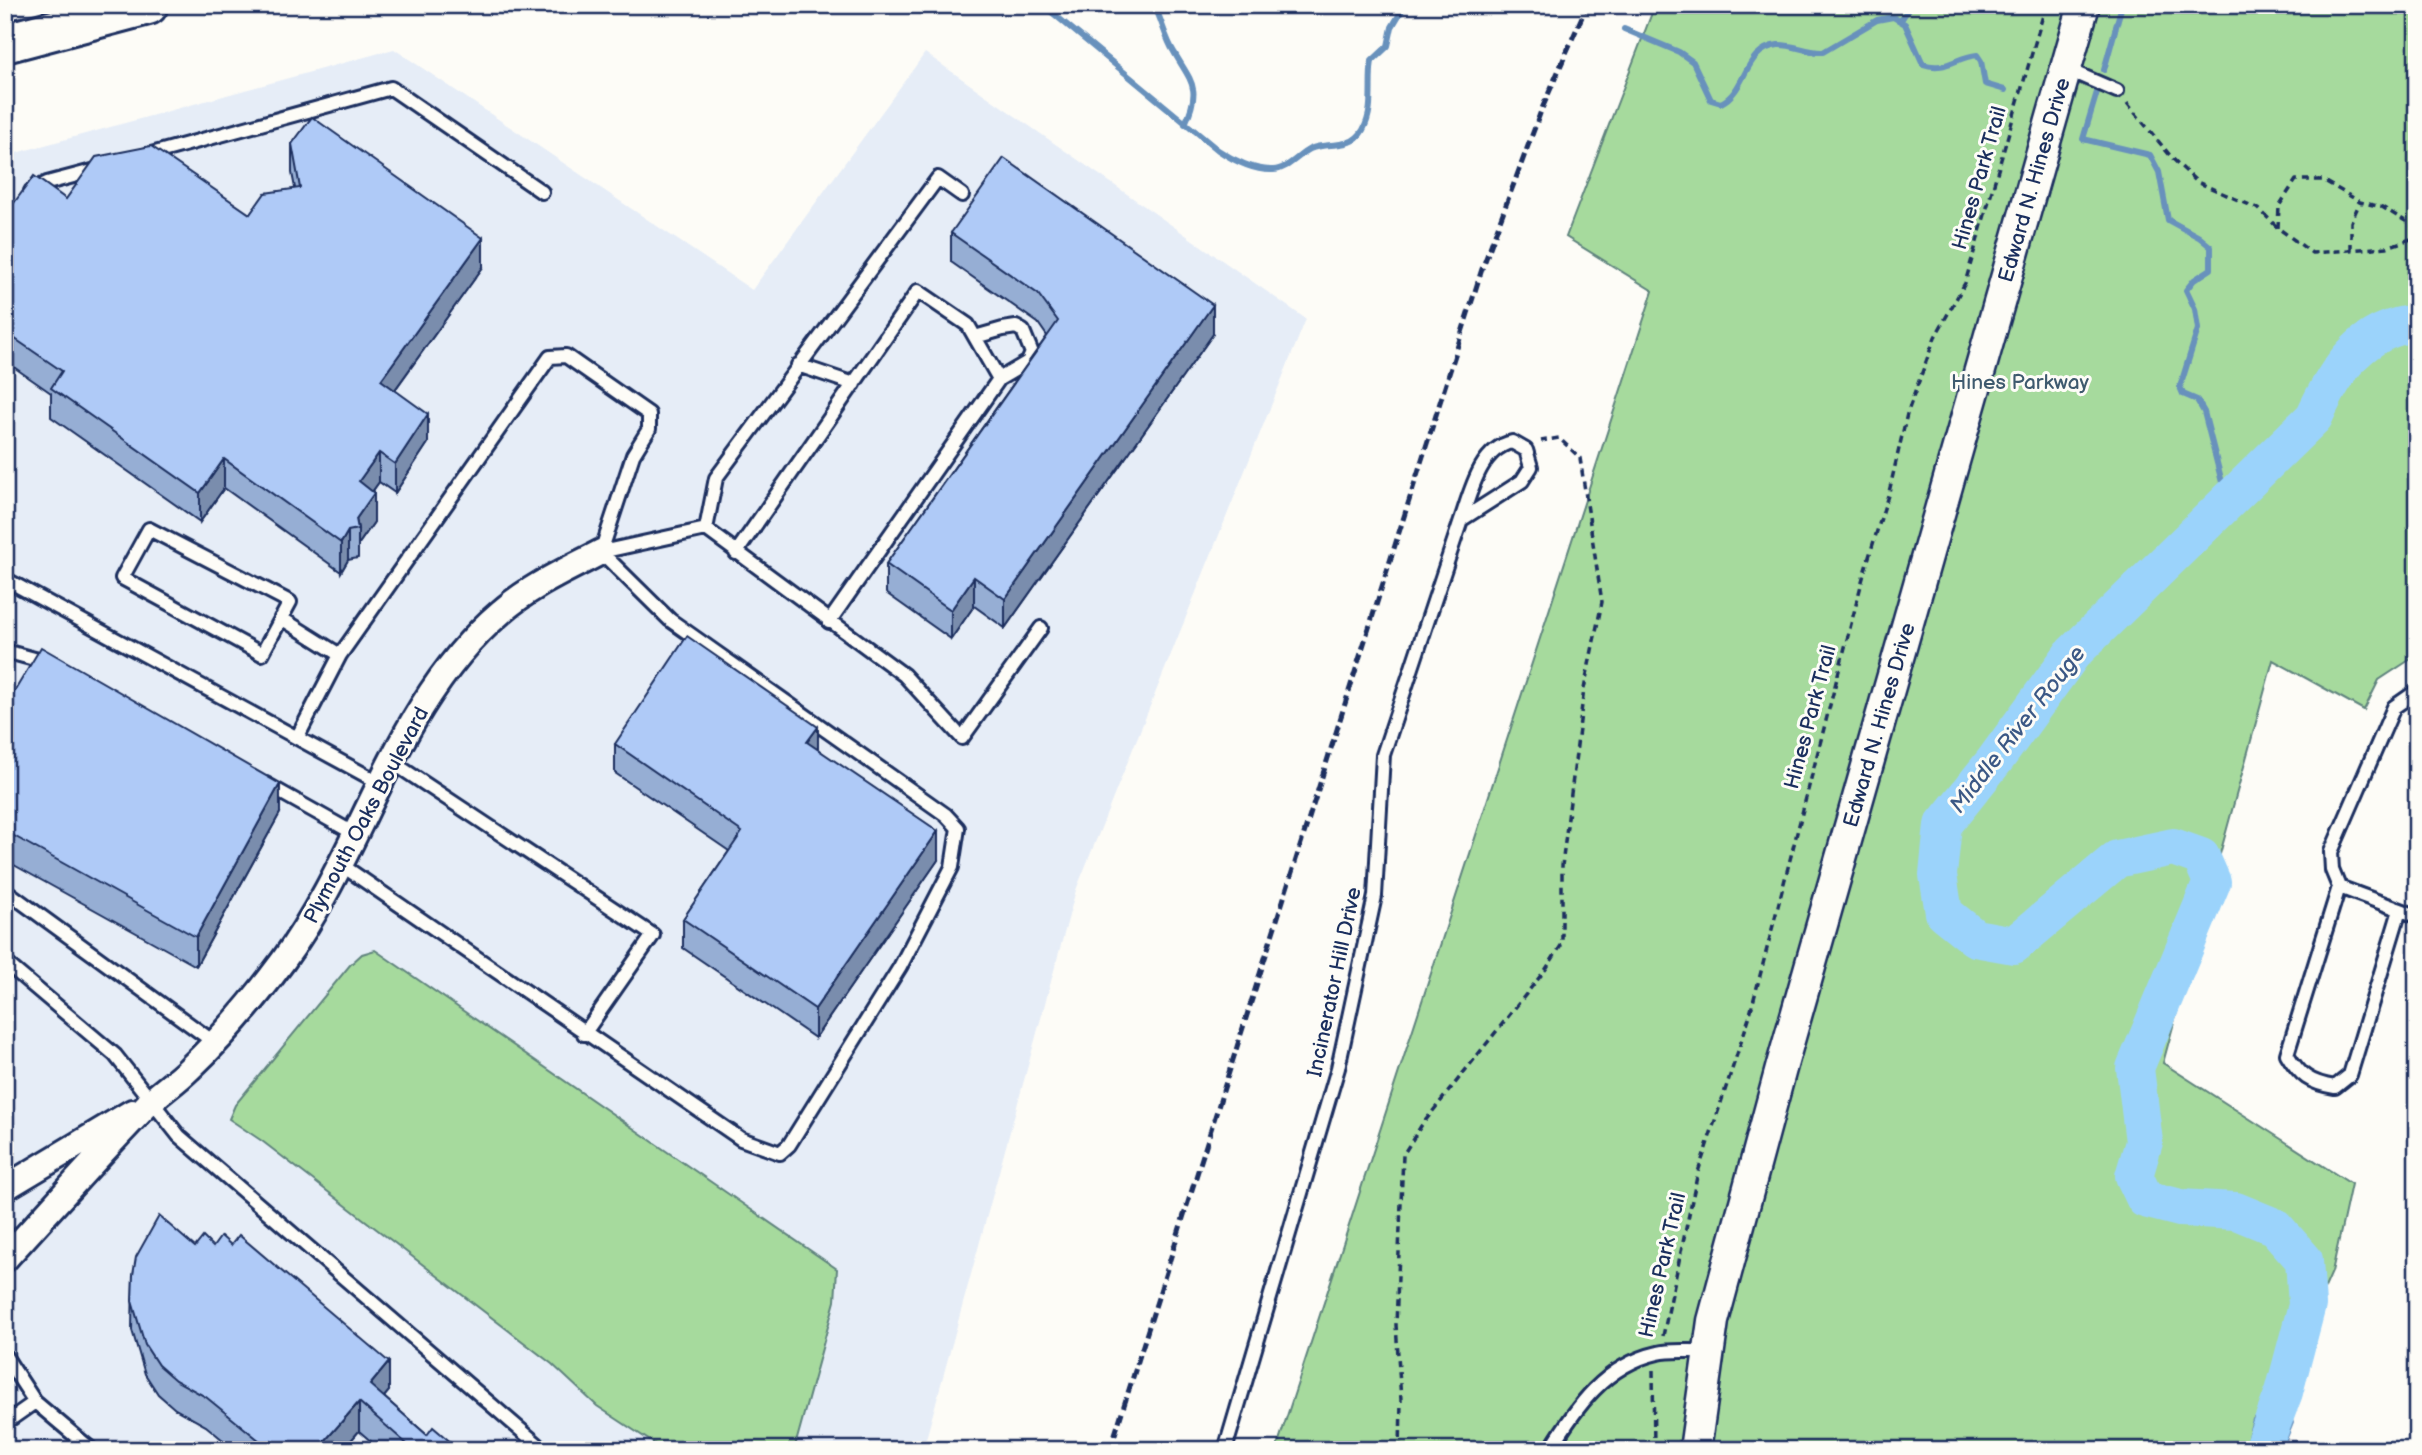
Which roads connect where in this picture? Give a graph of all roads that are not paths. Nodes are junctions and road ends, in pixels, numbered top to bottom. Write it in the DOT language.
graph roads {
  1 [pos="148,5"];
  2 [pos="2084,5"];
  3 [pos="5,43"];
  4 [pos="2066,69"];
  5 [pos="2117,91"];
  6 [pos="126,161"];
  7 [pos="113,165"];
  8 [pos="542,192"];
  9 [pos="962,195"];
  10 [pos="21,196"];
  11 [pos="975,337"];
  12 [pos="798,365"];
  13 [pos="999,379"];
  14 [pos="854,384"];
  15 [pos="1461,520"];
  16 [pos="706,529"];
  17 [pos="601,552"];
  18 [pos="736,553"];
  19 [pos="5,579"];
  20 [pos="281,618"];
  21 [pos="829,622"];
  22 [pos="1041,628"];
  23 [pos="7,654"];
  24 [pos="340,655"];
  25 [pos="65,672"];
  26 [pos="2417,691"];
  27 [pos="297,738"];
  28 [pos="386,773"];
  29 [pos="258,780"];
  30 [pos="355,834"];
  31 [pos="340,864"];
  32 [pos="2339,887"];
  33 [pos="5,890"];
  34 [pos="2400,910"];
  35 [pos="2417,916"];
  36 [pos="5,962"];
  37 [pos="584,1034"];
  38 [pos="215,1043"];
  39 [pos="151,1102"];
  40 [pos="5,1188"];
  41 [pos="5,1259"];
  42 [pos="1707,1351"];
  43 [pos="5,1356"];
  44 [pos="35,1402"];
  45 [pos="5,1423"];
  46 [pos="77,1445"];
  47 [pos="92,1450"];
  48 [pos="544,1450"];
  49 [pos="1225,1450"];
  50 [pos="1550,1450"];
  51 [pos="1695,1450"];
  1 -- 3 [label="highway"];
  2 -- 4 [label="street, Edward N. Hines Drive"];
  4 -- 5 [label="lane"];
  4 -- 42 [label="street, Edward N. Hines Drive"];
  6 -- 8 [label="lane"];
  7 -- 10 [label="lane"];
  9 -- 12 [label="lane"];
  11 -- 13 [label="lane"];
  11 -- 13 [label="lane"];
  11 -- 14 [label="lane"];
  12 -- 14 [label="lane"];
  12 -- 16 [label="lane"];
  13 -- 21 [label="lane"];
  14 -- 18 [label="lane"];
  15 -- 15 [label="lane, Incinerator Hill Drive"];
  15 -- 49 [label="lane, Incinerator Hill Drive"];
  16 -- 17 [label="lane"];
  16 -- 18 [label="lane"];
  17 -- 24 [label="lane"];
  17 -- 28 [label="street, Plymouth Oaks Boulevard"];
  17 -- 37 [label="lane"];
  18 -- 21 [label="lane"];
  19 -- 27 [label="lane"];
  20 -- 20 [label="lane"];
  20 -- 24 [label="lane"];
  21 -- 22 [label="lane"];
  23 -- 25 [label="lane"];
  24 -- 27 [label="lane"];
  26 -- 32 [label="lane"];
  27 -- 28 [label="lane"];
  28 -- 30 [label="street, Plymouth Oaks Boulevard"];
  28 -- 37 [label="lane"];
  29 -- 30 [label="lane"];
  30 -- 31 [label="street, Plymouth Oaks Boulevard"];
  31 -- 37 [label="lane"];
  31 -- 38 [label="street, Plymouth Oaks Boulevard"];
  32 -- 34 [label="lane"];
  32 -- 34 [label="lane"];
  33 -- 38 [label="lane"];
  34 -- 35 [label="lane"];
  36 -- 39 [label="lane"];
  38 -- 39 [label="street, Plymouth Oaks Boulevard"];
  39 -- 40 [label="street, Plymouth Oaks Boulevard"];
  39 -- 41 [label="street, Plymouth Oaks Boulevard"];
  39 -- 48 [label="lane"];
  42 -- 50 [label="lane"];
  42 -- 51 [label="street, Edward N. Hines Drive"];
  43 -- 44 [label="lane"];
  44 -- 45 [label="lane"];
  44 -- 46 [label="lane"];
  46 -- 47 [label="lane"];
}
